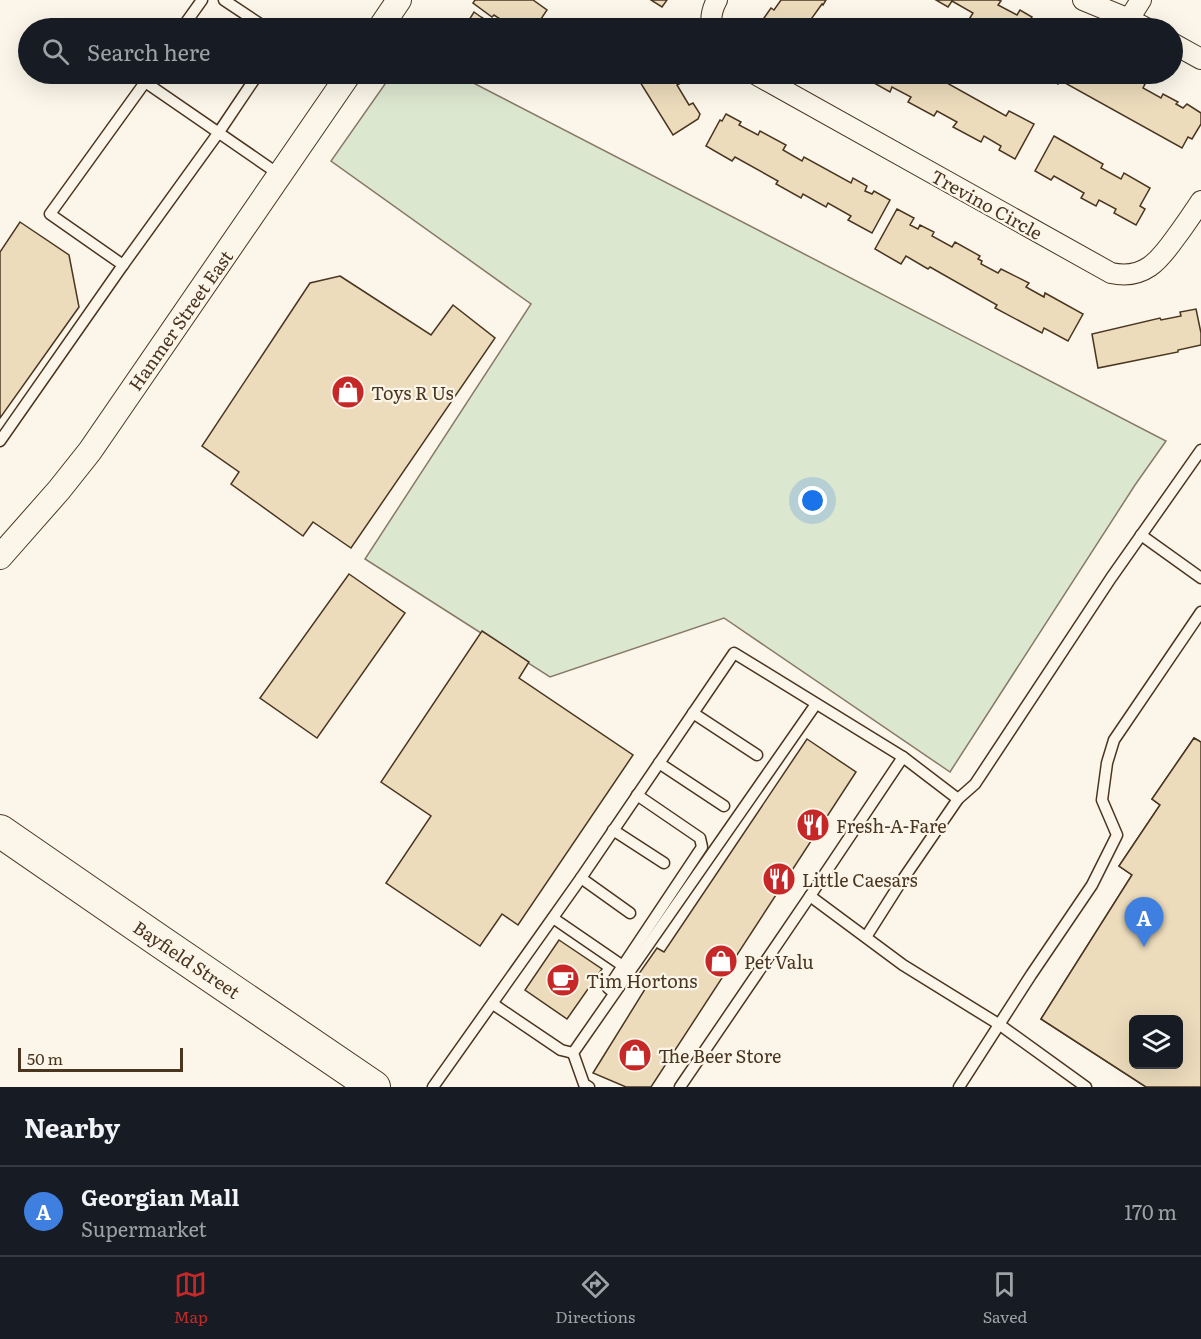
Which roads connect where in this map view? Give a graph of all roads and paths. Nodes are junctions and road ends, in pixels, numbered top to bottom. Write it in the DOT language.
graph roads {
  1 [pos="202,0"];
  2 [pos="224,0"];
  3 [pos="399,0"];
  4 [pos="717,0"];
  5 [pos="1083,0"];
  6 [pos="1142,0"];
  7 [pos="189,18"];
  8 [pos="251,18"];
  9 [pos="387,18"];
  10 [pos="711,18"];
  11 [pos="1124,18"];
  12 [pos="1139,18"];
  13 [pos="1183,50"];
  14 [pos="1201,60"];
  15 [pos="144,84"];
  16 [pos="156,84"];
  17 [pos="251,84"];
  18 [pos="342,84"];
  19 [pos="773,84"];
  20 [pos="219,132"];
  21 [pos="281,175"];
  22 [pos="1201,201"];
  23 [pos="123,265"];
  24 [pos="0,441"];
  25 [pos="1201,450"];
  26 [pos="1142,535"];
  27 [pos="5,547"];
  28 [pos="1201,578"];
  29 [pos="1201,612"];
  30 [pos="816,705"];
  31 [pos="693,712"];
  32 [pos="757,755"];
  33 [pos="903,757"];
  34 [pos="659,763"];
  35 [pos="637,795"];
  36 [pos="958,799"];
  37 [pos="724,806"];
  38 [pos="613,830"];
  39 [pos="0,831"];
  40 [pos="664,863"];
  41 [pos="581,878"];
  42 [pos="810,896"];
  43 [pos="630,913"];
  44 [pos="553,918"];
  45 [pos="866,937"];
  46 [pos="623,966"];
  47 [pos="614,993"];
  48 [pos="493,1004"];
  49 [pos="999,1025"];
  50 [pos="573,1053"];
  51 [pos="585,1086"];
  52 [pos="374,1087"];
  53 [pos="433,1087"];
  54 [pos="680,1087"];
  55 [pos="959,1087"];
  56 [pos="1086,1087"];
  1 -- 7 [label="lane"];
  2 -- 8 [label="lane"];
  3 -- 9 [label="street"];
  4 -- 10 [label="street"];
  5 -- 11 [label="street"];
  6 -- 12 [label="street"];
  13 -- 14 [label="street"];
  15 -- 23 [label="lane"];
  16 -- 20 [label="lane"];
  17 -- 20 [label="lane"];
  18 -- 21 [label="street, Hanmer Street East"];
  19 -- 22 [label="street, Trevino Circle"];
  20 -- 21 [label="lane"];
  20 -- 23 [label="lane"];
  21 -- 27 [label="street, Hanmer Street East"];
  23 -- 24 [label="lane"];
  25 -- 26 [label="lane"];
  26 -- 28 [label="lane"];
  26 -- 36 [label="lane"];
  29 -- 49 [label="lane"];
  30 -- 31 [label="lane"];
  30 -- 33 [label="lane"];
  30 -- 47 [label="lane"];
  31 -- 32 [label="lane"];
  31 -- 34 [label="lane"];
  33 -- 36 [label="lane"];
  33 -- 42 [label="lane"];
  34 -- 35 [label="lane"];
  34 -- 37 [label="lane"];
  35 -- 38 [label="lane"];
  35 -- 46 [label="lane"];
  36 -- 45 [label="lane"];
  38 -- 40 [label="lane"];
  38 -- 41 [label="lane"];
  39 -- 52 [label="main road, Bayfield Street"];
  41 -- 43 [label="lane"];
  41 -- 44 [label="lane"];
  42 -- 45 [label="lane"];
  42 -- 54 [label="lane"];
  44 -- 46 [label="lane"];
  44 -- 48 [label="lane"];
  45 -- 49 [label="lane"];
  46 -- 47 [label="lane"];
  47 -- 50 [label="lane"];
  48 -- 50 [label="lane"];
  48 -- 53 [label="lane"];
  49 -- 55 [label="lane"];
  49 -- 56 [label="lane"];
  50 -- 51 [label="lane"];
}
